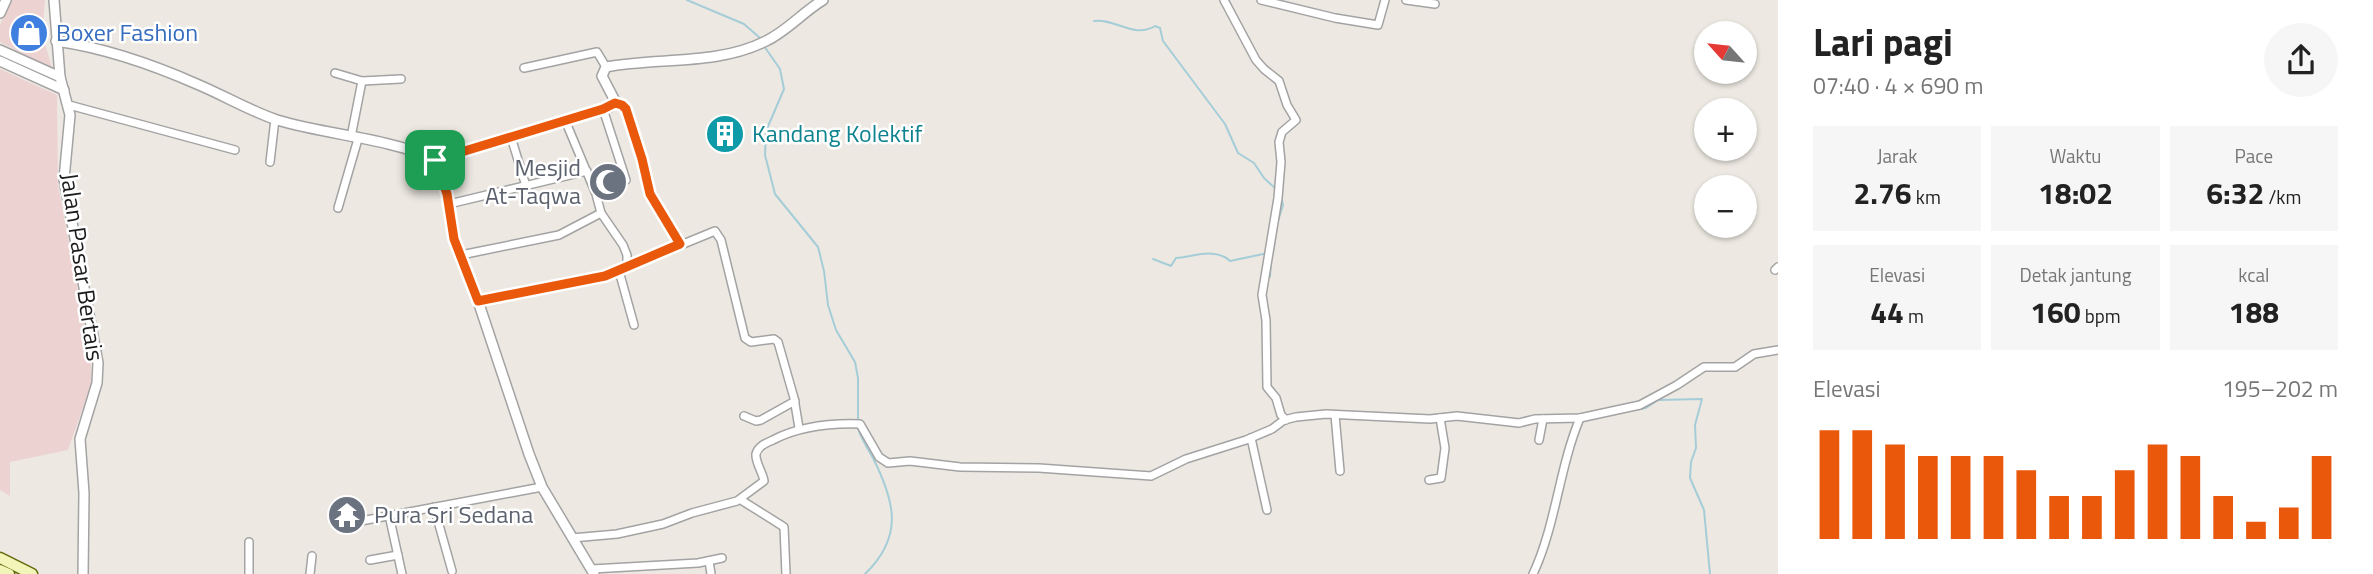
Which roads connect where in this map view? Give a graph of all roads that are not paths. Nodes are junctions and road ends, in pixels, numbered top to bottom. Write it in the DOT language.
graph roads {
  1 [pos="6,0"];
  2 [pos="54,0"];
  3 [pos="823,0"];
  4 [pos="1224,0"];
  5 [pos="1261,0"];
  6 [pos="1385,0"];
  7 [pos="1406,0"];
  8 [pos="1435,4"];
  9 [pos="0,13"];
  10 [pos="56,41"];
  11 [pos="0,50"];
  12 [pos="0,61"];
  13 [pos="606,67"];
  14 [pos="524,68"];
  15 [pos="335,73"];
  16 [pos="60,78"];
  17 [pos="401,79"];
  18 [pos="362,81"];
  19 [pos="64,90"];
  20 [pos="615,103"];
  21 [pos="69,105"];
  22 [pos="603,109"];
  23 [pos="275,119"];
  24 [pos="565,120"];
  25 [pos="511,137"];
  26 [pos="354,138"];
  27 [pos="235,150"];
  28 [pos="435,160"];
  29 [pos="270,162"];
  30 [pos="587,171"];
  31 [pos="626,180"];
  32 [pos="526,186"];
  33 [pos="449,204"];
  34 [pos="338,208"];
  35 [pos="601,213"];
  36 [pos="680,244"];
  37 [pos="461,255"];
  38 [pos="623,269"];
  39 [pos="478,301"];
  40 [pos="634,325"];
  41 [pos="1778,350"];
  42 [pos="795,401"];
  43 [pos="1335,415"];
  44 [pos="744,416"];
  45 [pos="1440,418"];
  46 [pos="1580,418"];
  47 [pos="1543,419"];
  48 [pos="1286,420"];
  49 [pos="799,428"];
  50 [pos="1251,438"];
  51 [pos="1539,440"];
  52 [pos="1340,471"];
  53 [pos="1429,480"];
  54 [pos="542,487"];
  55 [pos="741,499"];
  56 [pos="434,507"];
  57 [pos="1267,510"];
  58 [pos="389,515"];
  59 [pos="361,521"];
  60 [pos="572,538"];
  61 [pos="249,542"];
  62 [pos="398,555"];
  63 [pos="312,556"];
  64 [pos="0,558"];
  65 [pos="722,558"];
  66 [pos="370,560"];
  67 [pos="709,561"];
  68 [pos="0,570"];
  69 [pos="452,571"];
  70 [pos="593,571"];
  71 [pos="9,574"];
  72 [pos="31,574"];
  73 [pos="83,574"];
  74 [pos="249,574"];
  75 [pos="310,574"];
  76 [pos="402,574"];
  77 [pos="711,574"];
  78 [pos="786,574"];
  79 [pos="1533,574"];
  1 -- 9 [label="street"];
  2 -- 10 [label="street, Jalan Pasar Bertais"];
  3 -- 13 [label="street"];
  4 -- 48 [label="street"];
  5 -- 6 [label="street"];
  7 -- 8 [label="street"];
  10 -- 16 [label="street, Jalan Pasar Bertais"];
  10 -- 23 [label="street"];
  11 -- 16 [label="street"];
  12 -- 19 [label="street"];
  13 -- 14 [label="street"];
  13 -- 20 [label="street"];
  15 -- 18 [label="street"];
  16 -- 19 [label="street, Jalan Pasar Bertais"];
  17 -- 18 [label="street"];
  18 -- 26 [label="street"];
  19 -- 21 [label="street, Jalan Pasar Bertais"];
  20 -- 22 [label="street"];
  20 -- 36 [label="street"];
  21 -- 27 [label="street"];
  21 -- 73 [label="street, Jalan Pasar Bertais"];
  22 -- 24 [label="street"];
  22 -- 31 [label="street"];
  23 -- 26 [label="street"];
  23 -- 29 [label="street"];
  24 -- 25 [label="street"];
  24 -- 30 [label="street"];
  25 -- 28 [label="street"];
  25 -- 32 [label="street"];
  26 -- 28 [label="street"];
  26 -- 34 [label="street"];
  28 -- 33 [label="street"];
  30 -- 32 [label="street"];
  30 -- 35 [label="street"];
  32 -- 33 [label="street"];
  33 -- 37 [label="street"];
  35 -- 37 [label="street"];
  35 -- 38 [label="street"];
  36 -- 38 [label="street"];
  36 -- 42 [label="street"];
  37 -- 39 [label="street"];
  38 -- 39 [label="street"];
  38 -- 40 [label="street"];
  39 -- 54 [label="street"];
  41 -- 46 [label="street"];
  42 -- 44 [label="street"];
  42 -- 49 [label="street"];
  43 -- 45 [label="street"];
  43 -- 48 [label="street"];
  43 -- 52 [label="street"];
  45 -- 47 [label="street"];
  45 -- 53 [label="street"];
  46 -- 47 [label="street"];
  46 -- 79 [label="street"];
  47 -- 51 [label="street"];
  48 -- 50 [label="street"];
  49 -- 50 [label="street"];
  49 -- 55 [label="street"];
  50 -- 57 [label="street"];
  54 -- 56 [label="street"];
  54 -- 60 [label="street"];
  55 -- 60 [label="street"];
  55 -- 78 [label="street"];
  56 -- 58 [label="street"];
  56 -- 69 [label="street"];
  58 -- 59 [label="street"];
  58 -- 62 [label="street"];
  60 -- 70 [label="street"];
  61 -- 74 [label="street"];
  62 -- 66 [label="street"];
  62 -- 76 [label="street"];
  63 -- 75 [label="street"];
  64 -- 72 [label="main road"];
  65 -- 67 [label="street"];
  67 -- 70 [label="street"];
  67 -- 77 [label="street"];
  68 -- 71 [label="main road"];
}
